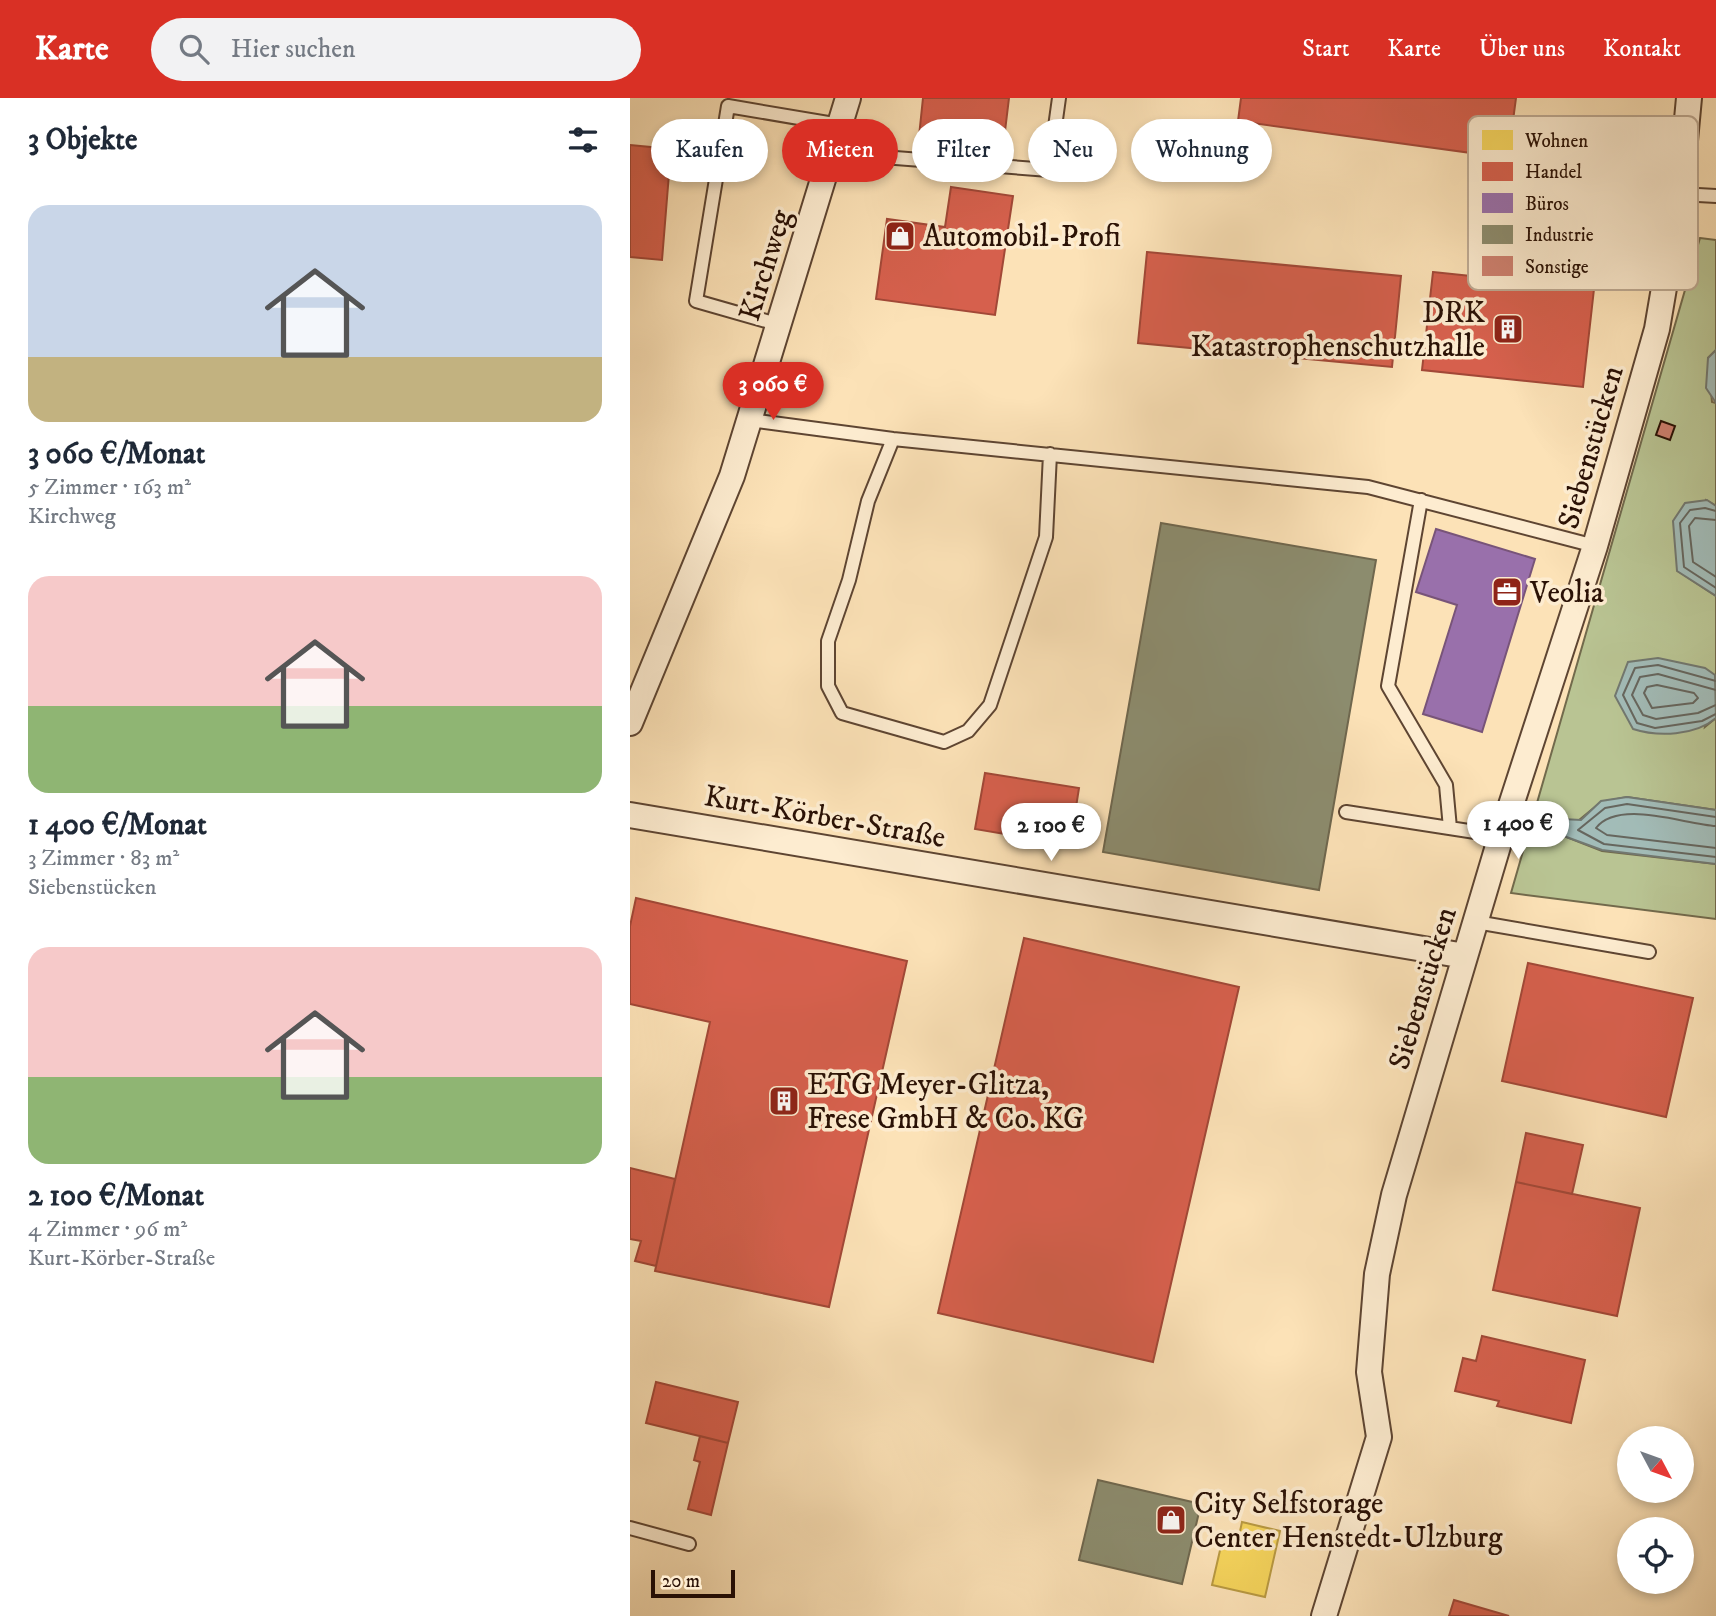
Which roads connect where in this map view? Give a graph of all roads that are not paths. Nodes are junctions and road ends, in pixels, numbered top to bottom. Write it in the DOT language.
graph roads {
  1 [pos="848,98"];
  2 [pos="1059,98"];
  3 [pos="1689,98"];
  4 [pos="1687,116"];
  5 [pos="805,119"];
  6 [pos="842,119"];
  7 [pos="898,158"];
  8 [pos="822,182"];
  9 [pos="1698,195"];
  10 [pos="1716,196"];
  11 [pos="1664,290"];
  12 [pos="780,325"];
  13 [pos="750,421"];
  14 [pos="893,439"];
  15 [pos="1050,454"];
  16 [pos="1421,500"];
  17 [pos="1595,546"];
  18 [pos="630,723"];
  19 [pos="1346,812"];
  20 [pos="630,815"];
  21 [pos="1450,828"];
  22 [pos="1502,836"];
  23 [pos="1476,922"];
  24 [pos="1649,952"];
  25 [pos="1465,956"];
  26 [pos="630,1528"];
  27 [pos="689,1544"];
  28 [pos="1324,1616"];
  1 -- 6 [label="street, Kirchweg"];
  2 -- 7 [label="lane"];
  3 -- 4 [label="street, Siebenstücken"];
  5 -- 12 [label="lane"];
  8 -- 12 [label="street, Kirchweg"];
  9 -- 10 [label="lane"];
  11 -- 17 [label="street, Siebenstücken"];
  12 -- 13 [label="street, Kirchweg"];
  13 -- 14 [label="lane"];
  13 -- 18 [label="street, Kirchweg"];
  14 -- 15 [label="lane"];
  14 -- 15 [label="lane"];
  15 -- 16 [label="lane"];
  16 -- 17 [label="lane"];
  16 -- 21 [label="lane"];
  17 -- 22 [label="street, Siebenstücken"];
  19 -- 21 [label="lane"];
  20 -- 25 [label="street, Kurt-Körber-Straße"];
  21 -- 22 [label="lane"];
  22 -- 23 [label="street, Siebenstücken"];
  23 -- 24 [label="lane"];
  23 -- 25 [label="street, Siebenstücken"];
  25 -- 28 [label="street, Siebenstücken"];
  26 -- 27 [label="lane"];
}
